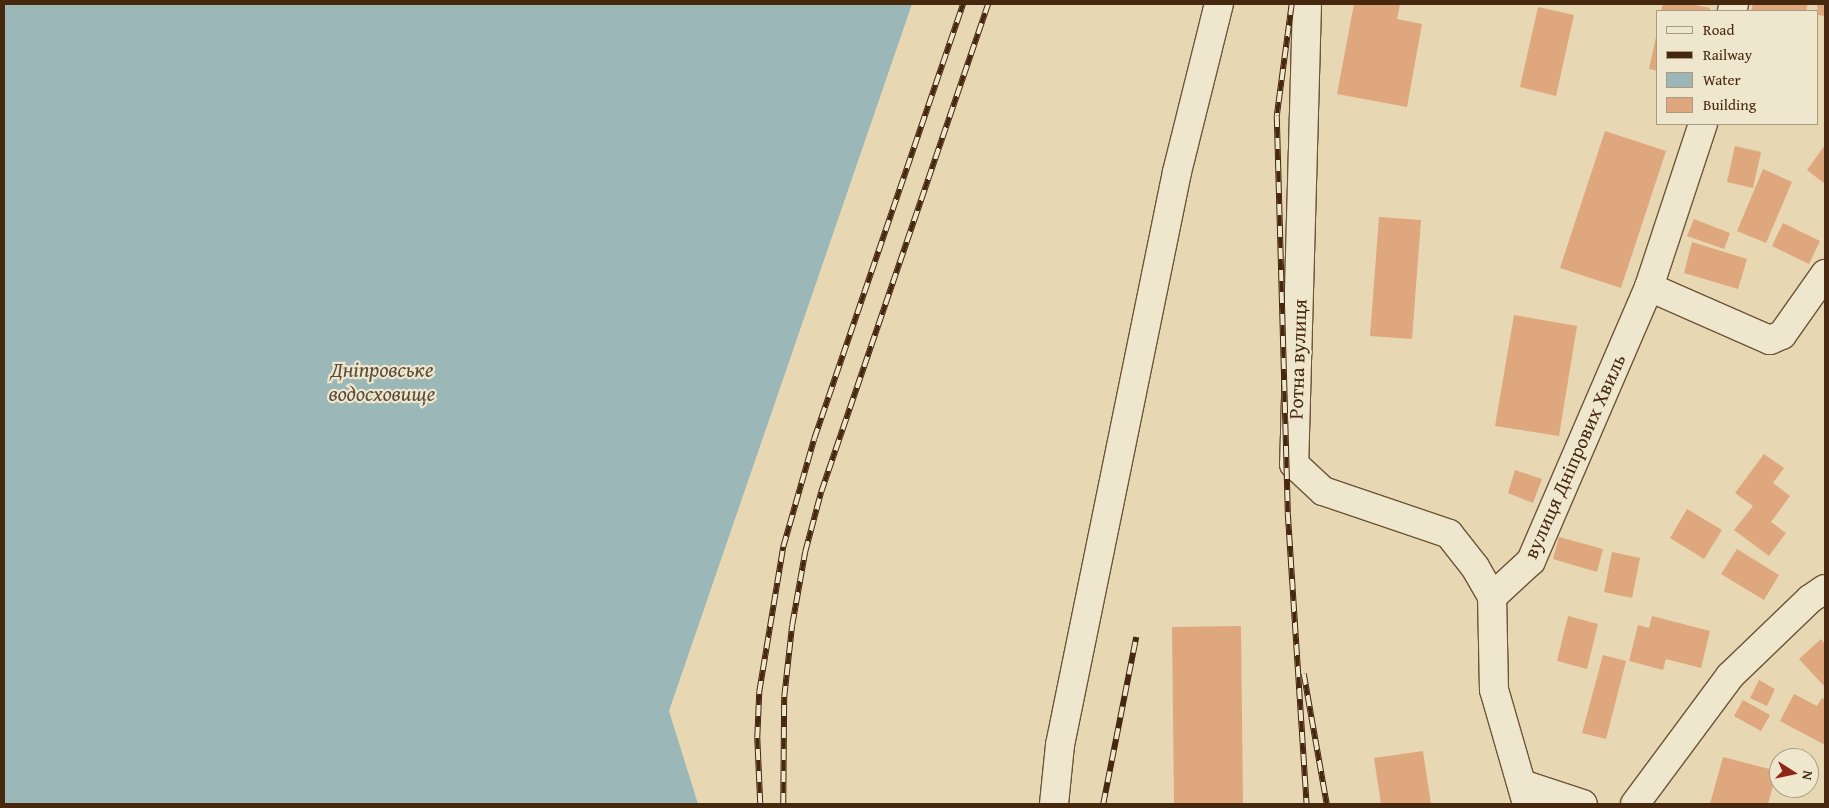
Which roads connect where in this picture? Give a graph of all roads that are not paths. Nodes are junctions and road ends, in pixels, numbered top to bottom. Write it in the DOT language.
graph roads {
  1 [pos="1219,4"];
  2 [pos="1307,4"];
  3 [pos="1703,125"];
  4 [pos="1825,274"];
  5 [pos="1649,287"];
  6 [pos="1825,589"];
  7 [pos="1492,597"];
  8 [pos="1524,794"];
  9 [pos="1054,804"];
  10 [pos="1583,804"];
  11 [pos="1636,804"];
  1 -- 9 [label="street"];
  2 -- 7 [label="street, Ротна вулиця"];
  3 -- 5 [label="street, вулиця Дніпрових Хвиль"];
  4 -- 5 [label="street"];
  5 -- 7 [label="street, вулиця Дніпрових Хвиль"];
  6 -- 11 [label="street"];
  7 -- 8 [label="street"];
  8 -- 10 [label="street"];
}
